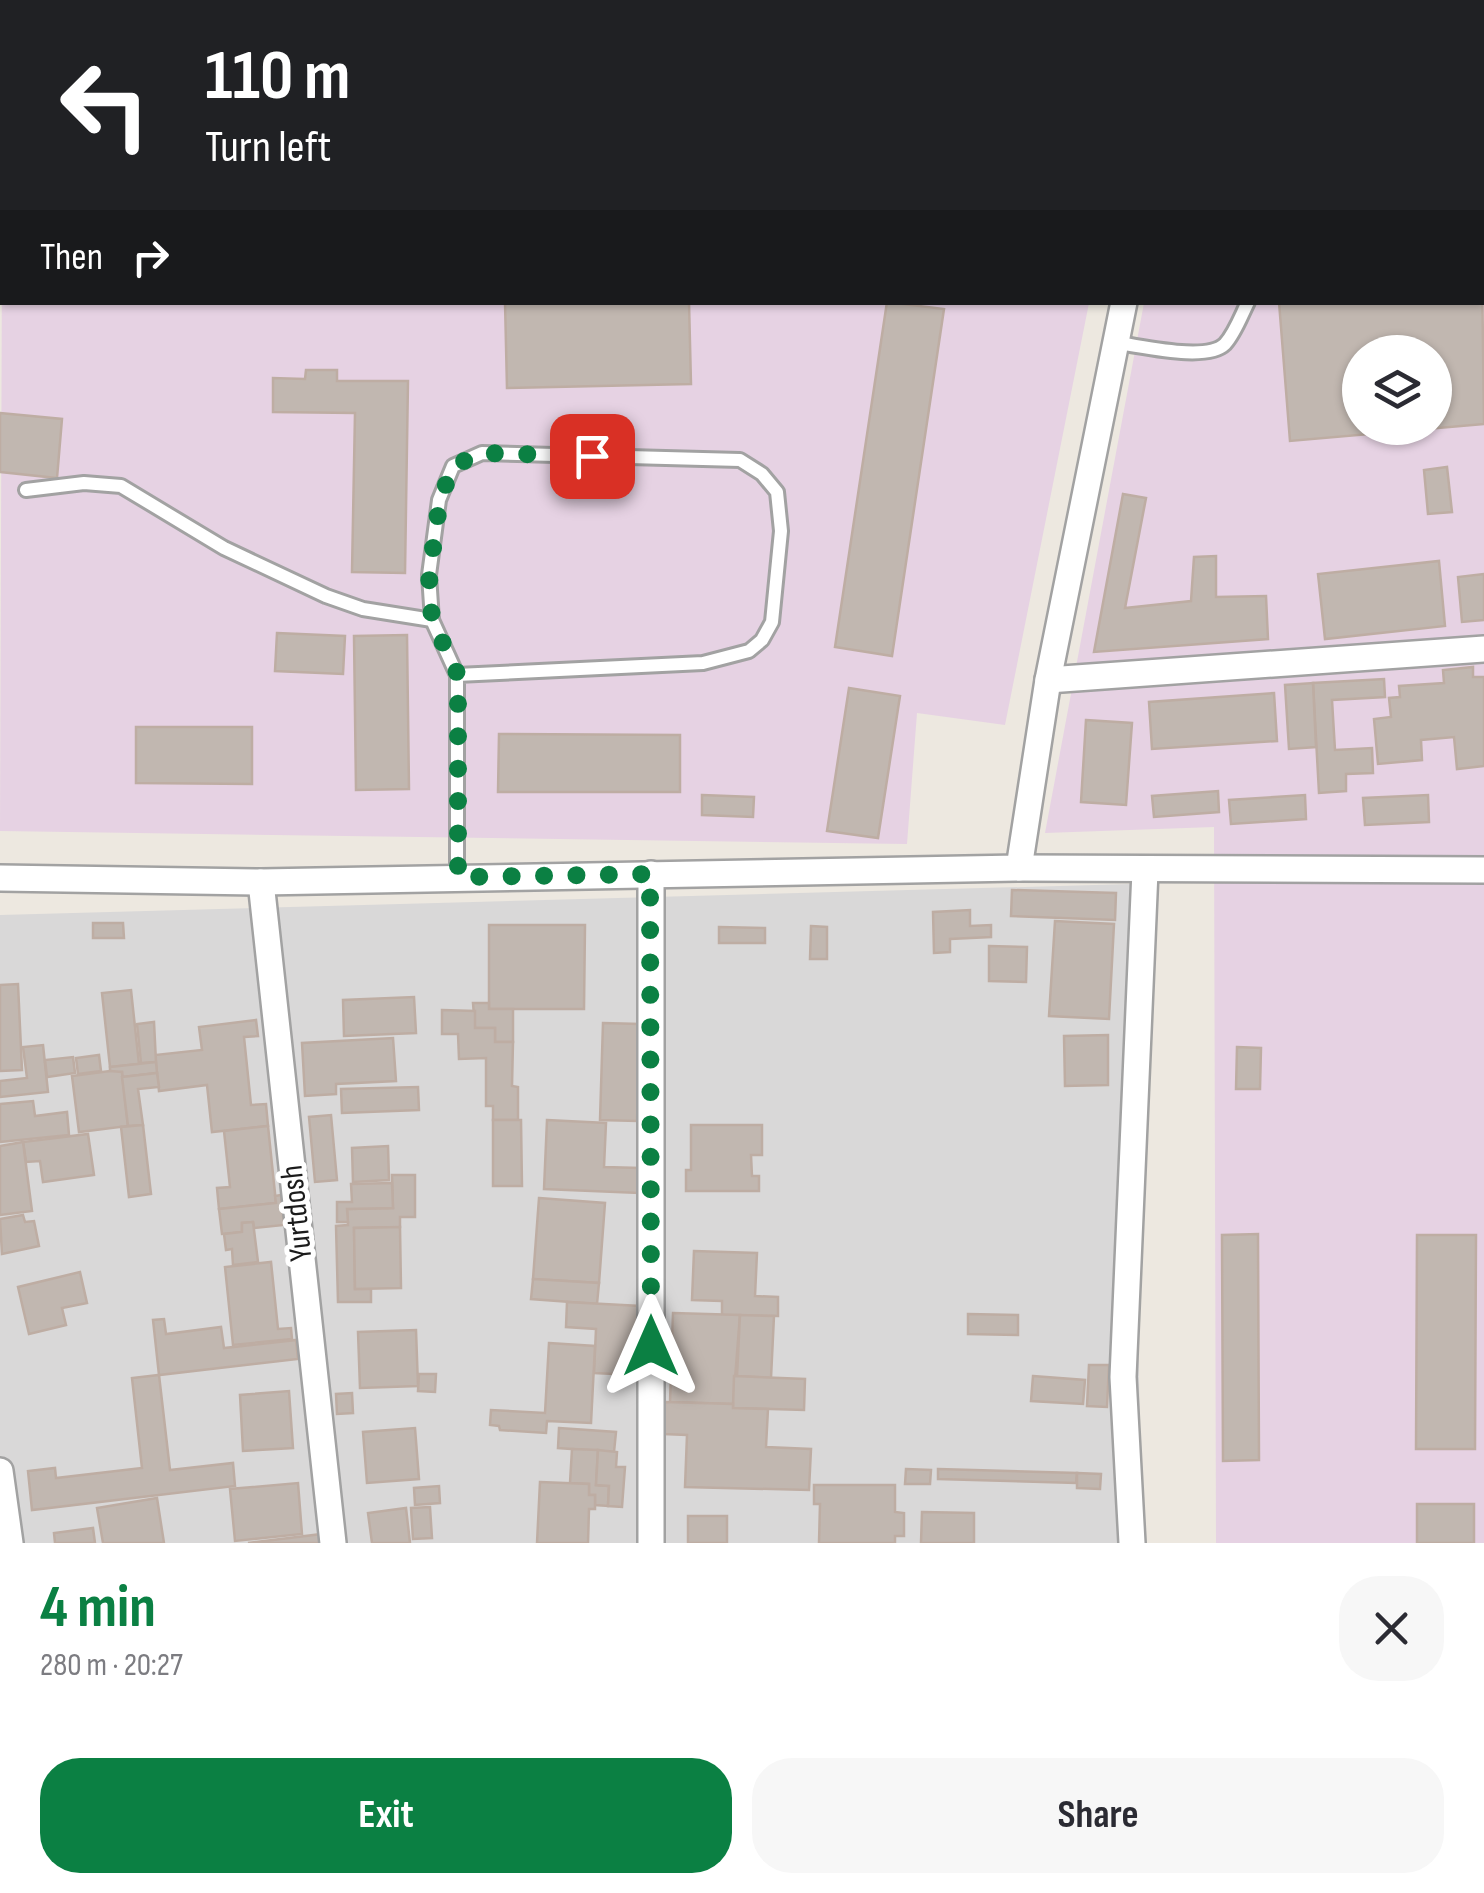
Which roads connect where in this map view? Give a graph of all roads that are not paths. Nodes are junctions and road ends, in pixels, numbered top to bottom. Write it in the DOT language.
graph roads {
  1 [pos="1123,305"];
  2 [pos="1246,305"];
  3 [pos="1116,343"];
  4 [pos="26,490"];
  5 [pos="432,620"];
  6 [pos="1484,649"];
  7 [pos="458,675"];
  8 [pos="1048,680"];
  9 [pos="1019,868"];
  10 [pos="1145,870"];
  11 [pos="1484,870"];
  12 [pos="650,874"];
  13 [pos="458,877"];
  14 [pos="0,878"];
  15 [pos="261,882"];
  16 [pos="0,1472"];
  17 [pos="10,1543"];
  18 [pos="332,1543"];
  19 [pos="651,1543"];
  20 [pos="1132,1543"];
  1 -- 3 [label="street"];
  2 -- 3 [label="lane"];
  3 -- 8 [label="street"];
  4 -- 5 [label="lane"];
  5 -- 7 [label="lane"];
  5 -- 7 [label="lane"];
  6 -- 8 [label="street"];
  7 -- 13 [label="lane"];
  8 -- 9 [label="street"];
  9 -- 10 [label="street"];
  9 -- 12 [label="street"];
  10 -- 11 [label="street"];
  10 -- 20 [label="street"];
  12 -- 13 [label="street"];
  12 -- 19 [label="street"];
  13 -- 15 [label="street"];
  14 -- 15 [label="street"];
  15 -- 18 [label="street, Yurtdosh"];
  16 -- 17 [label="street"];
}
